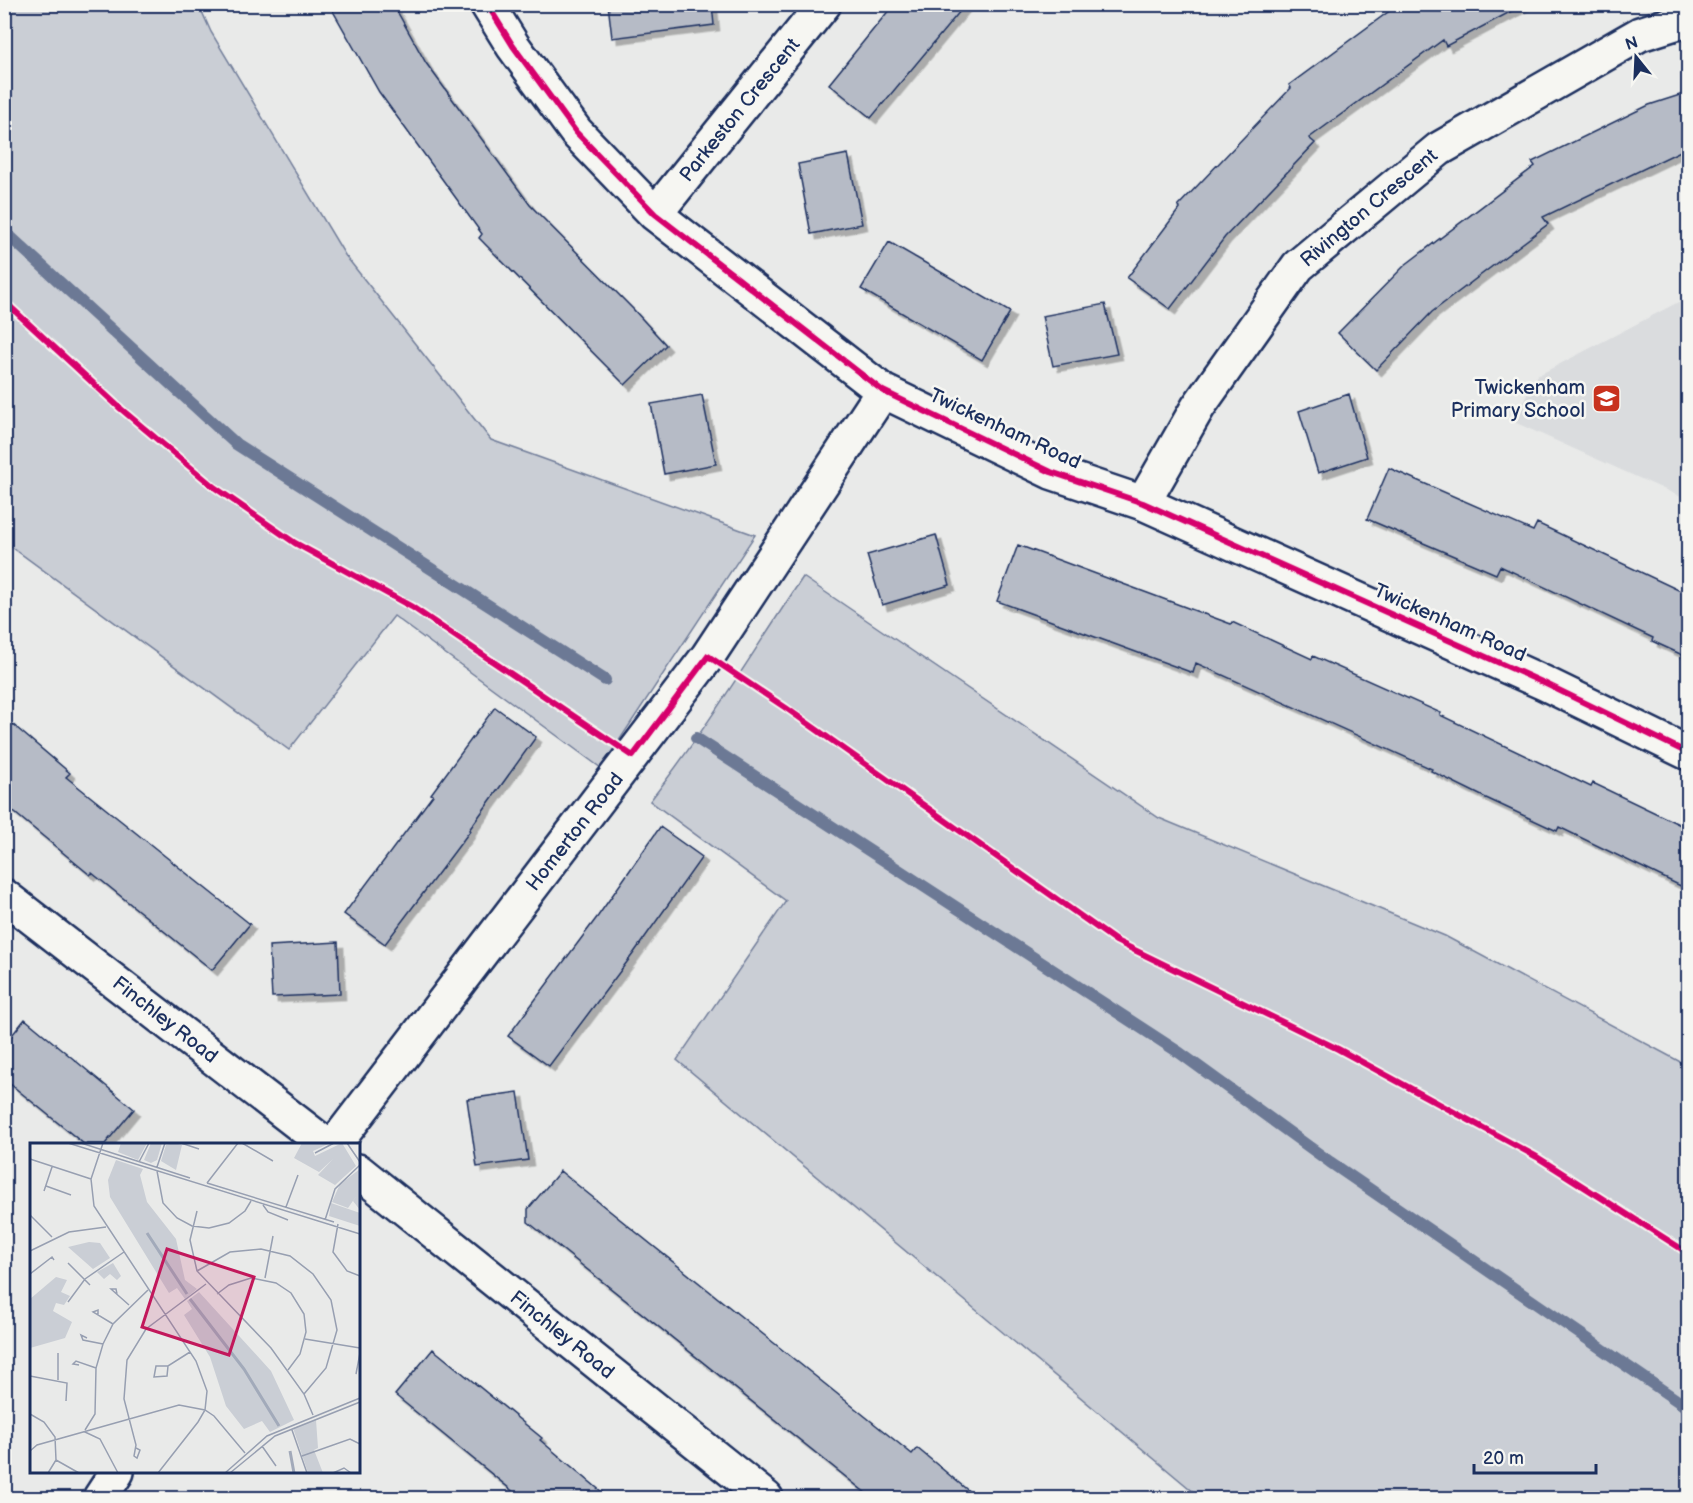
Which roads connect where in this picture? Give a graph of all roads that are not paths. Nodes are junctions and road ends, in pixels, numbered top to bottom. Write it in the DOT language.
graph roads {
  1 [pos="486,4"];
  2 [pos="825,4"];
  3 [pos="1689,19"];
  4 [pos="655,214"];
  5 [pos="883,391"];
  6 [pos="1143,503"];
  7 [pos="1689,753"];
  8 [pos="4,896"];
  9 [pos="324,1143"];
  10 [pos="336,1143"];
  11 [pos="360,1173"];
  12 [pos="116,1473"];
  13 [pos="100,1498"];
  14 [pos="766,1498"];
  1 -- 4 [label="street, Twickenham Road"];
  2 -- 4 [label="street, Parkeston Crescent"];
  3 -- 6 [label="street, Rivington Crescent"];
  4 -- 5 [label="street, Twickenham Road"];
  5 -- 6 [label="street, Twickenham Road"];
  5 -- 10 [label="street, Homerton Road"];
  6 -- 7 [label="street, Twickenham Road"];
  8 -- 9 [label="street, Finchley Road"];
  11 -- 14 [label="street, Finchley Road"];
  12 -- 13 [label="street"];
}
